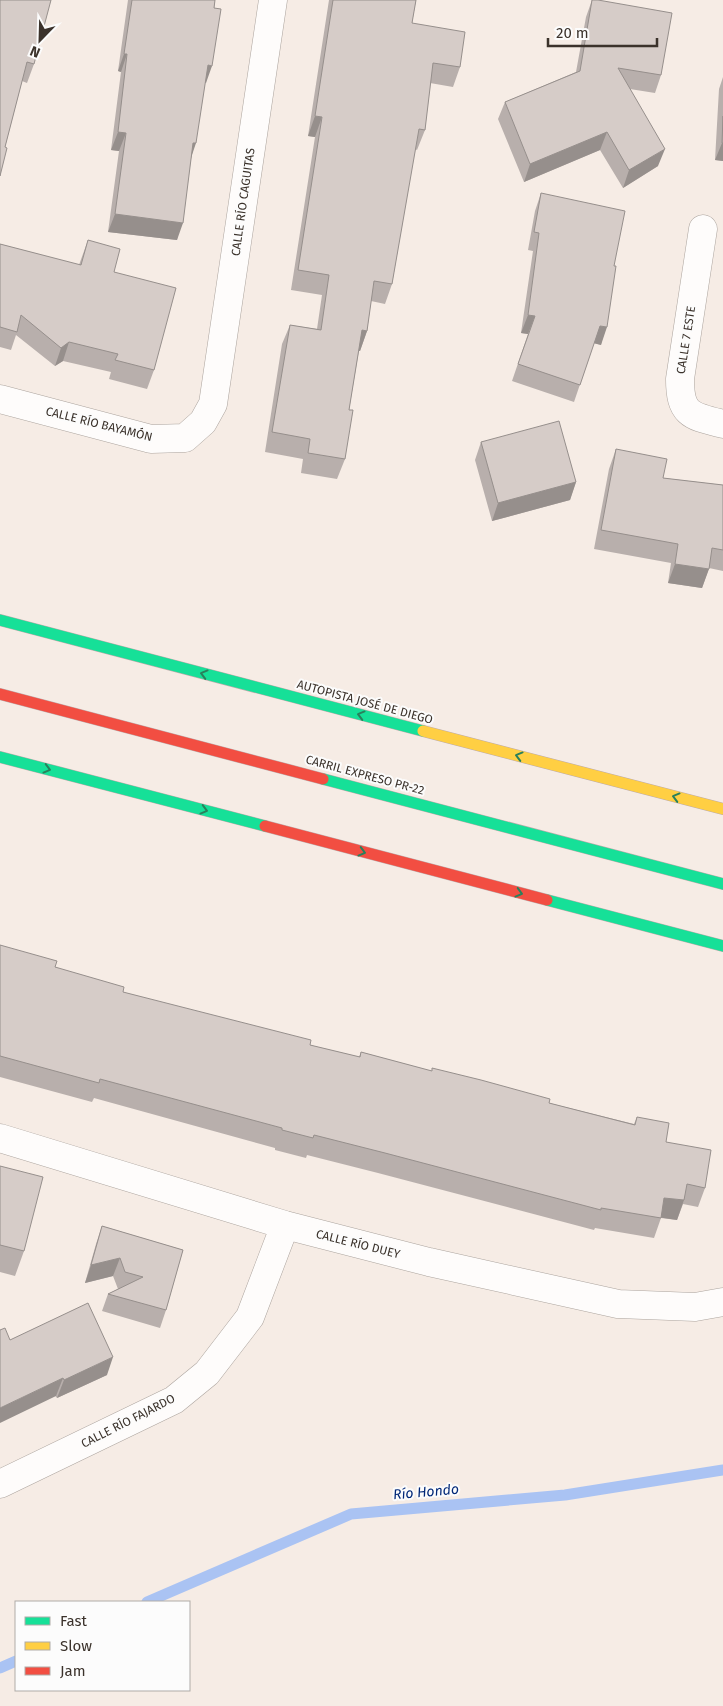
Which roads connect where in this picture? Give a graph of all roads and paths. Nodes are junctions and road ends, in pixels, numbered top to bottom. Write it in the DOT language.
graph roads {
  1 [pos="273,0"];
  2 [pos="703,229"];
  3 [pos="0,399"];
  4 [pos="213,404"];
  5 [pos="723,424"];
  6 [pos="0,620"];
  7 [pos="0,694"];
  8 [pos="0,757"];
  9 [pos="723,810"];
  10 [pos="723,884"];
  11 [pos="723,946"];
  12 [pos="0,1138"];
  13 [pos="285,1225"];
  14 [pos="723,1302"];
  15 [pos="0,1484"];
  1 -- 4 [label="street, CALLE RÍO CAGUITAS"];
  2 -- 5 [label="street, CALLE 7 ESTE"];
  3 -- 4 [label="street, CALLE RÍO BAYAMÓN"];
  9 -- 6 [label="highway, AUTOPISTA JOSÉ DE DIEGO, one-way"];
  7 -- 10 [label="highway, CARRIL EXPRESO PR-22"];
  8 -- 11 [label="highway, one-way"];
  12 -- 13 [label="street, CALLE RÍO DUEY"];
  13 -- 14 [label="street, CALLE RÍO DUEY"];
  13 -- 15 [label="street, CALLE RÍO FAJARDO"];
}
